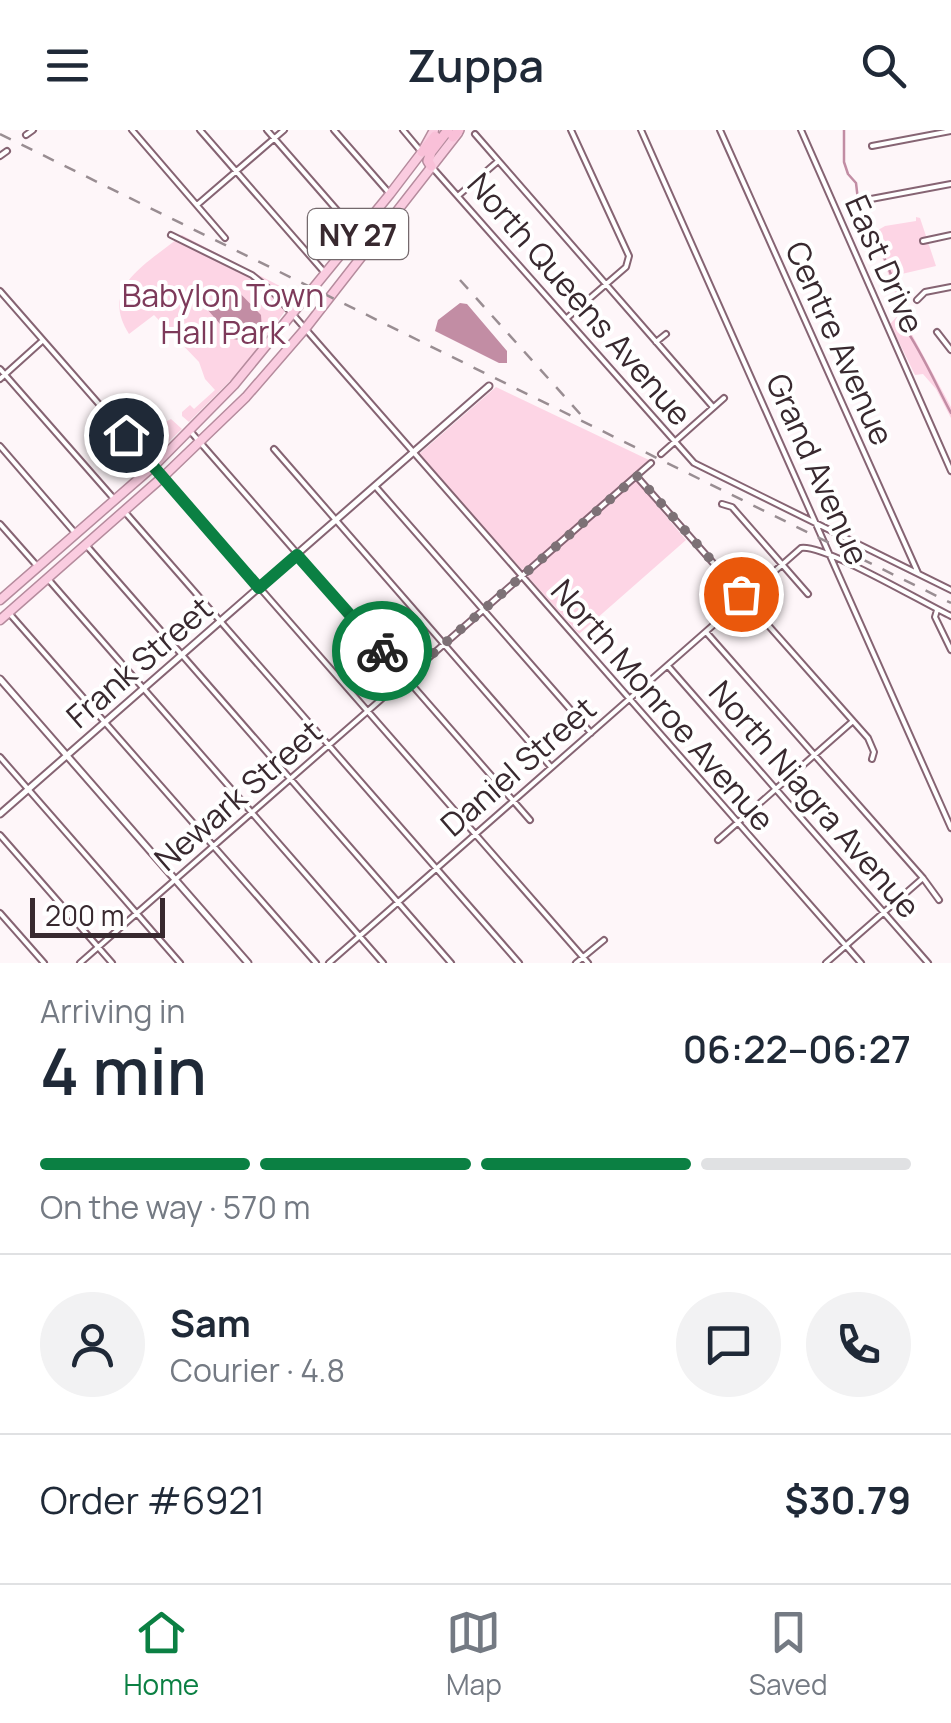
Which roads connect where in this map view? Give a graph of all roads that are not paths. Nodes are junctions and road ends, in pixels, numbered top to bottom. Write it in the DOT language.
graph roads {
  1 [pos="32,130"];
  2 [pos="132,130"];
  3 [pos="200,130"];
  4 [pos="267,130"];
  5 [pos="284,130"];
  6 [pos="334,130"];
  7 [pos="402,130"];
  8 [pos="437,130"];
  9 [pos="572,130"];
  10 [pos="641,130"];
  11 [pos="720,130"];
  12 [pos="801,130"];
  13 [pos="951,131"];
  14 [pos="455,132"];
  15 [pos="475,134"];
  16 [pos="26,135"];
  17 [pos="274,138"];
  18 [pos="872,146"];
  19 [pos="7,151"];
  20 [pos="422,152"];
  21 [pos="0,156"];
  22 [pos="498,161"];
  23 [pos="431,166"];
  24 [pos="236,172"];
  25 [pos="951,184"];
  26 [pos="390,194"];
  27 [pos="459,195"];
  28 [pos="871,199"];
  29 [pos="197,205"];
  30 [pos="171,234"];
  31 [pos="358,234"];
  32 [pos="951,235"];
  33 [pos="225,238"];
  34 [pos="922,241"];
  35 [pos="326,274"];
  36 [pos="606,284"];
  37 [pos="951,287"];
  38 [pos="0,291"];
  39 [pos="334,292"];
  40 [pos="916,300"];
  41 [pos="293,316"];
  42 [pos="567,318"];
  43 [pos="305,329"];
  44 [pos="937,332"];
  45 [pos="666,334"];
  46 [pos="43,341"];
  47 [pos="656,342"];
  48 [pos="951,350"];
  49 [pos="0,369"];
  50 [pos="2,377"];
  51 [pos="489,386"];
  52 [pos="724,398"];
  53 [pos="713,407"];
  54 [pos="190,431"];
  55 [pos="675,441"];
  56 [pos="200,443"];
  57 [pos="0,446"];
  58 [pos="274,450"];
  59 [pos="412,453"];
  60 [pos="662,454"];
  61 [pos="651,463"];
  62 [pos="153,466"];
  63 [pos="951,471"];
  64 [pos="637,476"];
  65 [pos="163,477"];
  66 [pos="375,486"];
  67 [pos="114,500"];
  68 [pos="722,504"];
  69 [pos="124,511"];
  70 [pos="335,520"];
  71 [pos="0,524"];
  72 [pos="819,525"];
  73 [pos="76,534"];
  74 [pos="86,545"];
  75 [pos="297,555"];
  76 [pos="832,556"];
  77 [pos="783,564"];
  78 [pos="38,567"];
  79 [pos="920,575"];
  80 [pos="520,576"];
  81 [pos="47,578"];
  82 [pos="259,588"];
  83 [pos="951,590"];
  84 [pos="808,594"];
  85 [pos="744,598"];
  86 [pos="0,600"];
  87 [pos="482,610"];
  88 [pos="937,610"];
  89 [pos="8,612"];
  90 [pos="951,616"];
  91 [pos="0,620"];
  92 [pos="220,621"];
  93 [pos="706,632"];
  94 [pos="444,644"];
  95 [pos="951,650"];
  96 [pos="182,655"];
  97 [pos="668,665"];
  98 [pos="406,677"];
  99 [pos="0,679"];
  100 [pos="143,688"];
  101 [pos="629,699"];
  102 [pos="367,712"];
  103 [pos="853,721"];
  104 [pos="104,722"];
  105 [pos="591,733"];
  106 [pos="328,745"];
  107 [pos="814,755"];
  108 [pos="66,756"];
  109 [pos="0,757"];
  110 [pos="872,760"];
  111 [pos="552,767"];
  112 [pos="290,779"];
  113 [pos="775,789"];
  114 [pos="28,790"];
  115 [pos="512,801"];
  116 [pos="252,813"];
  117 [pos="0,814"];
  118 [pos="530,820"];
  119 [pos="737,824"];
  120 [pos="951,828"];
  121 [pos="475,834"];
  122 [pos="0,835"];
  123 [pos="718,840"];
  124 [pos="213,845"];
  125 [pos="436,868"];
  126 [pos="923,878"];
  127 [pos="175,880"];
  128 [pos="938,900"];
  129 [pos="398,902"];
  130 [pos="884,912"];
  131 [pos="0,913"];
  132 [pos="136,913"];
  133 [pos="360,936"];
  134 [pos="604,940"];
  135 [pos="846,946"];
  136 [pos="98,947"];
  137 [pos="583,957"];
  138 [pos="44,963"];
  139 [pos="80,963"];
  140 [pos="112,963"];
  141 [pos="180,963"];
  142 [pos="248,963"];
  143 [pos="316,963"];
  144 [pos="328,963"];
  145 [pos="384,963"];
  146 [pos="451,963"];
  147 [pos="519,963"];
  148 [pos="576,963"];
  149 [pos="588,963"];
  150 [pos="826,963"];
  151 [pos="861,963"];
  152 [pos="928,963"];
  1 -- 16 [label="street"];
  2 -- 29 [label="street"];
  3 -- 24 [label="street"];
  4 -- 17 [label="street"];
  5 -- 17 [label="street"];
  6 -- 26 [label="street"];
  7 -- 20 [label="street"];
  8 -- 20 [label="highway, NY 27"];
  9 -- 36 [label="street"];
  10 -- 72 [label="street, Grand Avenue"];
  11 -- 79 [label="street, Centre Avenue"];
  12 -- 63 [label="street, East Drive"];
  13 -- 18 [label="street"];
  14 -- 23 [label="highway"];
  15 -- 22 [label="street"];
  17 -- 24 [label="street"];
  17 -- 31 [label="street"];
  19 -- 21 [label="street"];
  20 -- 26 [label="highway, NY 27"];
  22 -- 27 [label="street"];
  22 -- 36 [label="street"];
  23 -- 27 [label="street, North Queens Avenue"];
  23 -- 39 [label="highway, NY 27"];
  24 -- 29 [label="street"];
  24 -- 35 [label="street"];
  25 -- 28 [label="street"];
  26 -- 31 [label="highway, NY 27"];
  27 -- 42 [label="street, North Queens Avenue"];
  29 -- 33 [label="street"];
  30 -- 41 [label="street, North Monroe Avenue"];
  31 -- 35 [label="highway, NY 27"];
  32 -- 34 [label="street"];
  35 -- 39 [label="highway"];
  35 -- 41 [label="highway, NY 27"];
  36 -- 42 [label="street"];
  36 -- 47 [label="street"];
  37 -- 40 [label="street"];
  38 -- 46 [label="street"];
  39 -- 43 [label="highway, NY 27"];
  41 -- 43 [label="street, North Monroe Avenue"];
  41 -- 54 [label="highway, NY 27"];
  42 -- 55 [label="street, North Queens Avenue"];
  43 -- 56 [label="highway, NY 27"];
  43 -- 59 [label="street, North Monroe Avenue"];
  44 -- 48 [label="street"];
  45 -- 47 [label="street"];
  46 -- 50 [label="street"];
  46 -- 62 [label="street"];
  47 -- 53 [label="street"];
  49 -- 50 [label="street"];
  50 -- 67 [label="street"];
  51 -- 59 [label="street, Frank Street"];
  52 -- 53 [label="street"];
  53 -- 55 [label="street"];
  54 -- 56 [label="street"];
  54 -- 62 [label="highway, NY 27"];
  55 -- 60 [label="street"];
  55 -- 72 [label="street, North Queens Avenue"];
  56 -- 65 [label="highway, NY 27"];
  56 -- 75 [label="street"];
  57 -- 73 [label="street"];
  58 -- 70 [label="street"];
  59 -- 66 [label="street, Frank Street"];
  59 -- 80 [label="street, North Monroe Avenue"];
  61 -- 64 [label="street, Newark Street"];
  62 -- 65 [label="street"];
  62 -- 67 [label="highway, NY 27"];
  64 -- 80 [label="street, Newark Street"];
  64 -- 85 [label="street"];
  65 -- 69 [label="highway, NY 27"];
  65 -- 82 [label="street"];
  66 -- 70 [label="street, Frank Street"];
  66 -- 87 [label="street"];
  67 -- 73 [label="highway, NY 27"];
  68 -- 77 [label="street"];
  69 -- 74 [label="highway, NY 27"];
  69 -- 92 [label="street"];
  70 -- 75 [label="street, Frank Street"];
  70 -- 94 [label="street"];
  71 -- 78 [label="street"];
  72 -- 76 [label="street, Grand Avenue"];
  72 -- 79 [label="street"];
  73 -- 78 [label="highway, NY 27"];
  74 -- 81 [label="highway, NY 27"];
  74 -- 96 [label="street"];
  75 -- 82 [label="street, Frank Street"];
  75 -- 98 [label="street"];
  76 -- 77 [label="street"];
  76 -- 88 [label="street"];
  76 -- 120 [label="street, Grand Avenue"];
  77 -- 84 [label="street"];
  77 -- 85 [label="street, Daniel Street"];
  78 -- 86 [label="highway, NY 27"];
  79 -- 83 [label="street"];
  80 -- 87 [label="street, Newark Street"];
  80 -- 101 [label="street, North Monroe Avenue"];
  81 -- 89 [label="highway, NY 27"];
  81 -- 100 [label="street"];
  82 -- 92 [label="street, Frank Street"];
  82 -- 102 [label="street"];
  85 -- 93 [label="street, Daniel Street"];
  85 -- 103 [label="street"];
  87 -- 94 [label="street, Newark Street"];
  87 -- 105 [label="street"];
  88 -- 90 [label="street"];
  88 -- 95 [label="street"];
  89 -- 91 [label="highway, NY 27"];
  89 -- 104 [label="street"];
  92 -- 96 [label="street, Frank Street"];
  92 -- 106 [label="street"];
  93 -- 97 [label="street, Daniel Street"];
  93 -- 107 [label="street"];
  94 -- 98 [label="street, Newark Street"];
  94 -- 111 [label="street"];
  96 -- 100 [label="street, Frank Street"];
  96 -- 112 [label="street"];
  97 -- 101 [label="street, Daniel Street"];
  97 -- 113 [label="street, North Niagra Avenue"];
  98 -- 102 [label="street, Newark Street"];
  98 -- 115 [label="street"];
  99 -- 108 [label="street"];
  100 -- 104 [label="street, Frank Street"];
  100 -- 116 [label="street"];
  101 -- 105 [label="street, Daniel Street"];
  101 -- 119 [label="street, North Monroe Avenue"];
  102 -- 106 [label="street, Newark Street"];
  102 -- 121 [label="street"];
  103 -- 107 [label="street"];
  103 -- 110 [label="street"];
  104 -- 108 [label="street, Frank Street"];
  104 -- 124 [label="street"];
  105 -- 111 [label="street, Daniel Street"];
  106 -- 112 [label="street, Newark Street"];
  106 -- 125 [label="street"];
  107 -- 113 [label="street"];
  107 -- 126 [label="street"];
  108 -- 114 [label="street, Frank Street"];
  108 -- 127 [label="street"];
  109 -- 114 [label="street"];
  111 -- 115 [label="street, Daniel Street"];
  112 -- 116 [label="street, Newark Street"];
  112 -- 129 [label="street"];
  113 -- 119 [label="street"];
  113 -- 130 [label="street, North Niagra Avenue"];
  114 -- 117 [label="street, Frank Street"];
  114 -- 132 [label="street"];
  115 -- 118 [label="street"];
  115 -- 121 [label="street, Daniel Street"];
  116 -- 124 [label="street, Newark Street"];
  116 -- 133 [label="street"];
  119 -- 123 [label="street"];
  119 -- 135 [label="street, North Monroe Avenue"];
  121 -- 125 [label="street, Daniel Street"];
  121 -- 137 [label="street"];
  122 -- 136 [label="street"];
  124 -- 127 [label="street, Newark Street"];
  124 -- 143 [label="street"];
  125 -- 129 [label="street, Daniel Street"];
  125 -- 147 [label="street"];
  126 -- 128 [label="street"];
  126 -- 130 [label="street"];
  127 -- 132 [label="street, Newark Street"];
  127 -- 142 [label="street"];
  129 -- 133 [label="street, Daniel Street"];
  129 -- 146 [label="street"];
  130 -- 135 [label="street"];
  130 -- 152 [label="street, North Niagra Avenue"];
  131 -- 138 [label="street"];
  132 -- 136 [label="street, Newark Street"];
  132 -- 141 [label="street"];
  133 -- 144 [label="street, Daniel Street"];
  133 -- 145 [label="street"];
  134 -- 137 [label="street"];
  135 -- 150 [label="street"];
  135 -- 151 [label="street, North Monroe Avenue"];
  136 -- 139 [label="street, Newark Street"];
  136 -- 140 [label="street"];
  137 -- 148 [label="street"];
  137 -- 149 [label="street"];
}
